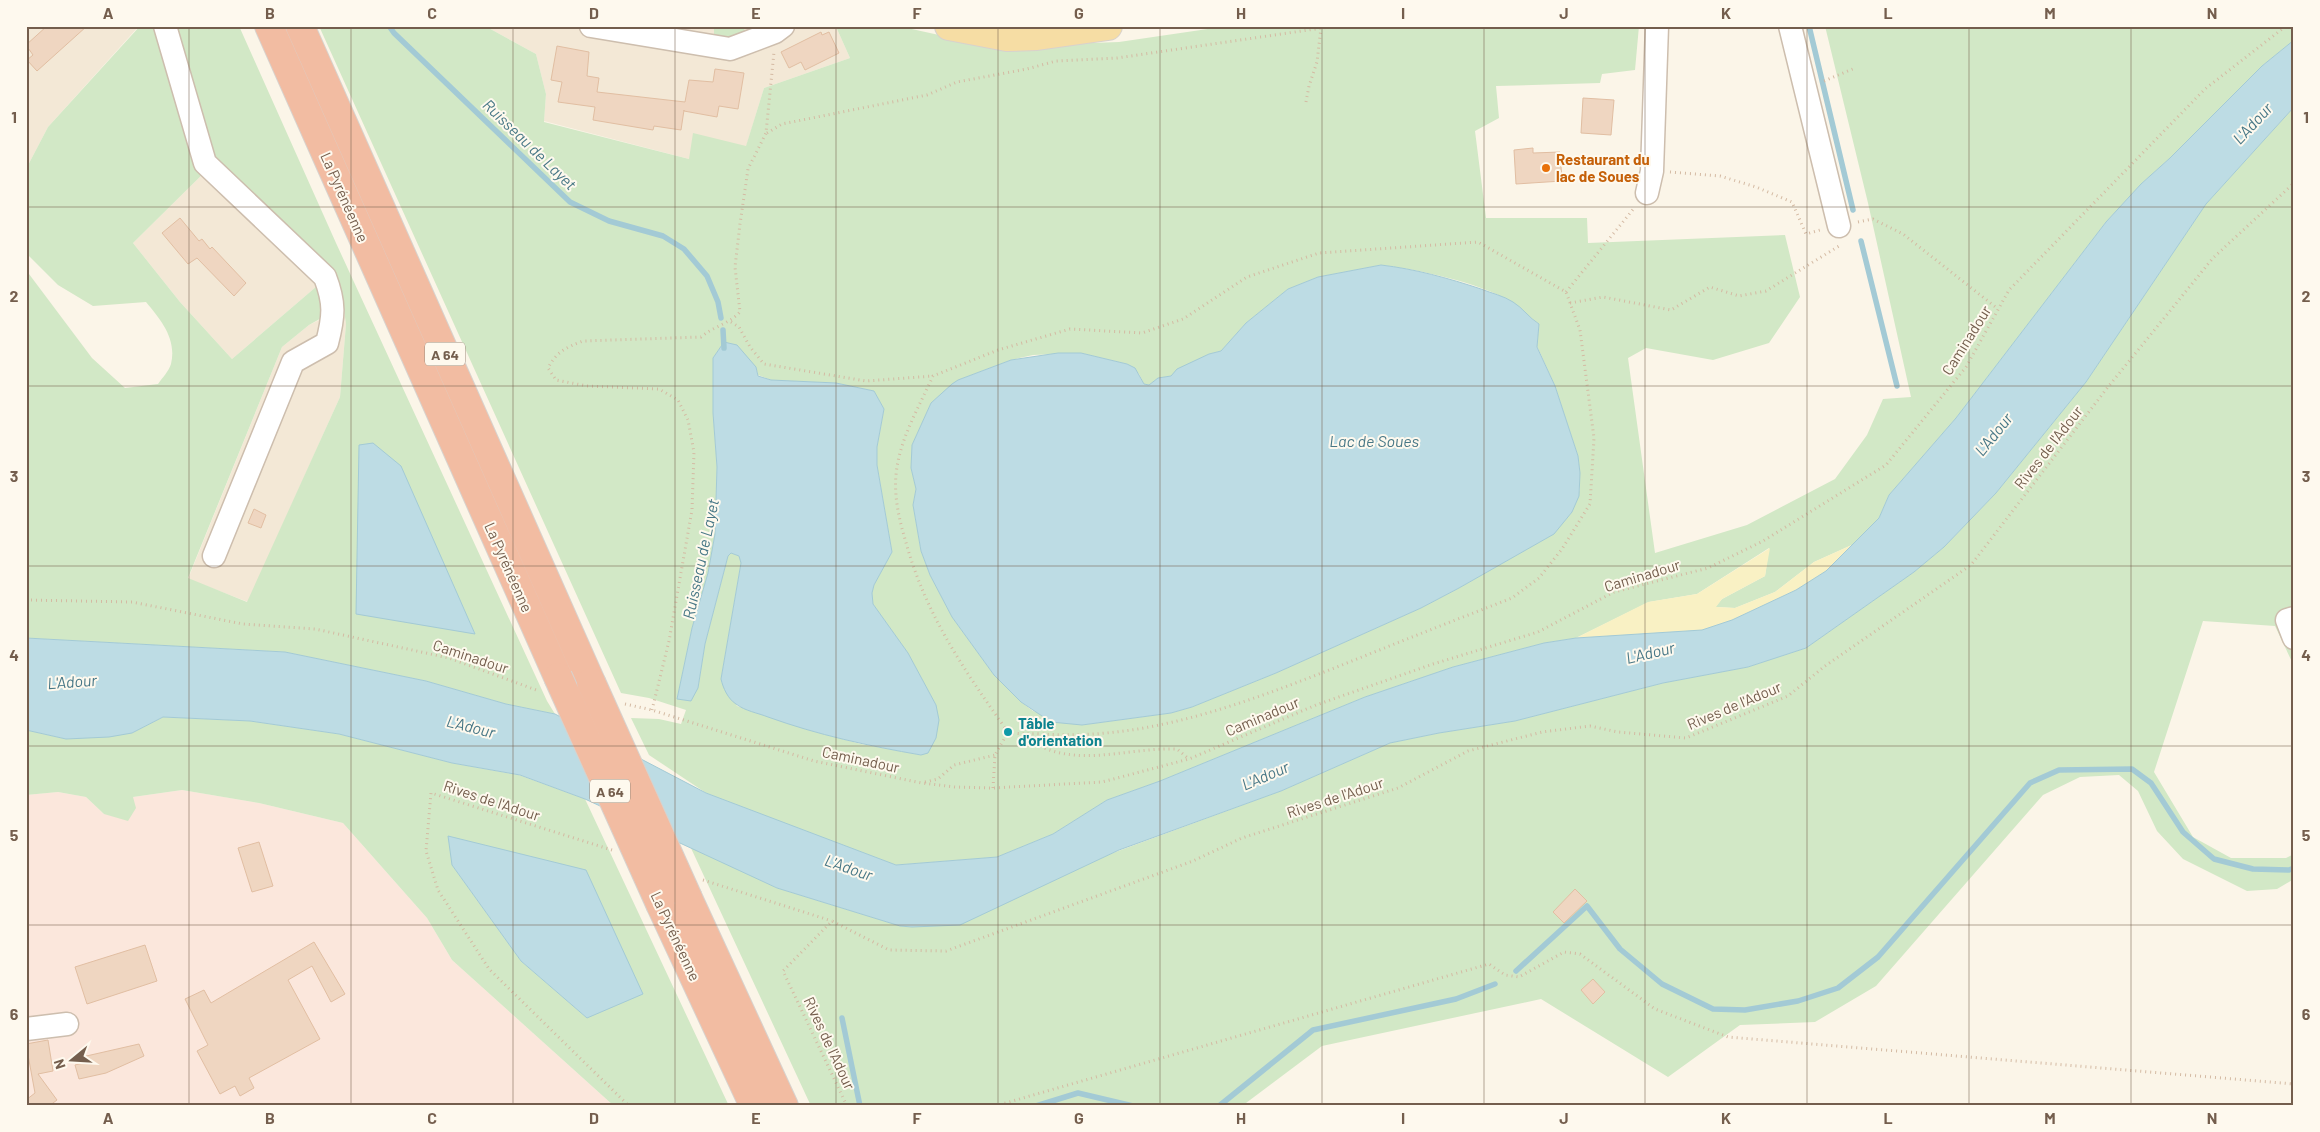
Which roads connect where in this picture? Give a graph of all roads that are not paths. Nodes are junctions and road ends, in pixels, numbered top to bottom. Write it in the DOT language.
graph roads {
  1 [pos="165,26"];
  2 [pos="269,26"];
  3 [pos="300,26"];
  4 [pos="591,26"];
  5 [pos="949,26"];
  6 [pos="1108,26"];
  7 [pos="1657,26"];
  8 [pos="1790,26"];
  9 [pos="779,29"];
  10 [pos="1647,193"];
  11 [pos="1841,234"];
  12 [pos="214,556"];
  13 [pos="2294,618"];
  14 [pos="2294,638"];
  15 [pos="67,1024"];
  16 [pos="26,1029"];
  17 [pos="754,1106"];
  18 [pos="784,1106"];
  1 -- 12 [label="street"];
  2 -- 17 [label="highway, La Pyrénéenne / A 64, bridge"];
  3 -- 18 [label="highway, La Pyrénéenne / A 64, bridge"];
  4 -- 9 [label="street"];
  5 -- 6 [label="main road"];
  7 -- 10 [label="street"];
  8 -- 11 [label="street"];
  13 -- 14 [label="street"];
  15 -- 16 [label="street"];
}
